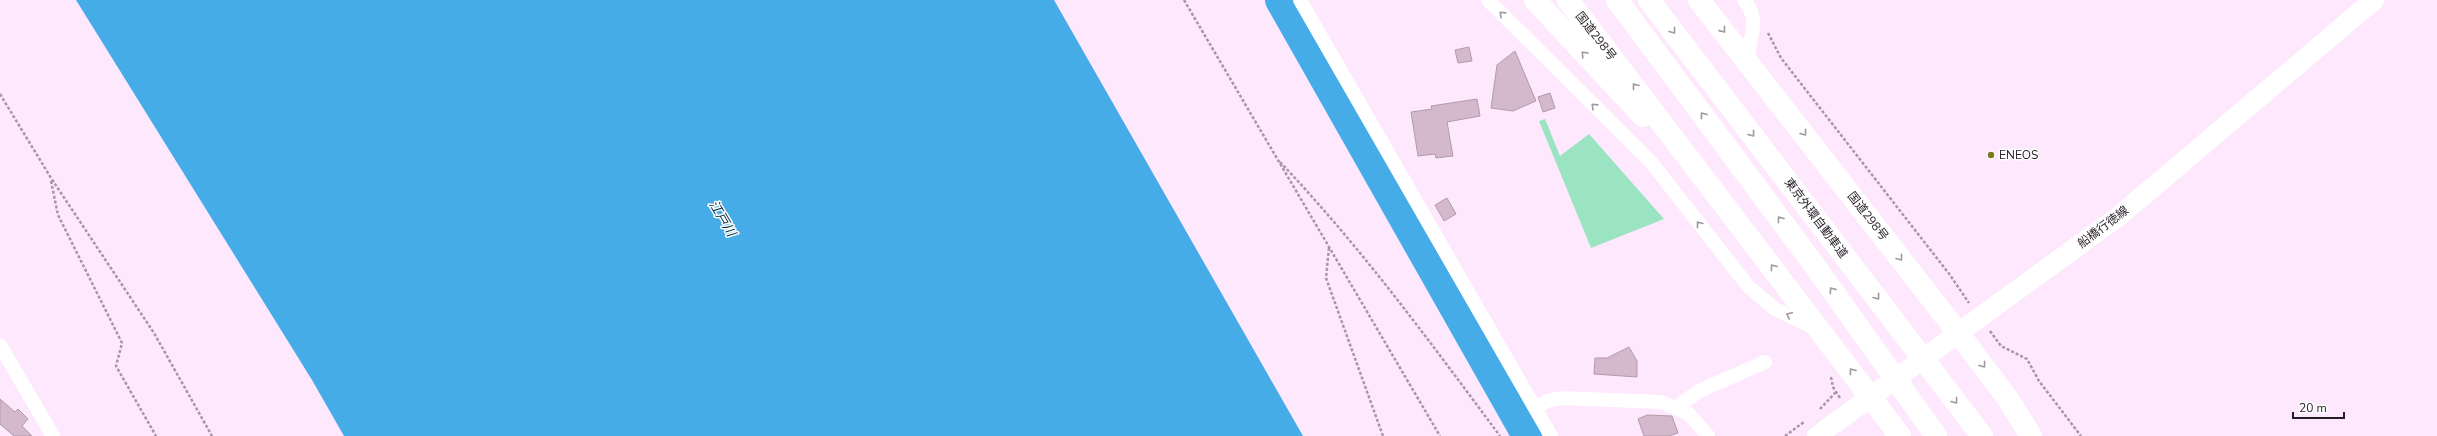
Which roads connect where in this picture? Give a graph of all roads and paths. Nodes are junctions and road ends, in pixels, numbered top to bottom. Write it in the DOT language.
graph roads {
  1 [pos="1184,0"];
  2 [pos="1300,0"];
  3 [pos="1488,0"];
  4 [pos="1535,0"];
  5 [pos="1568,0"];
  6 [pos="1617,0"];
  7 [pos="1649,0"];
  8 [pos="1699,0"];
  9 [pos="1744,0"];
  10 [pos="2374,0"];
  11 [pos="1767,32"];
  12 [pos="1748,61"];
  13 [pos="0,94"];
  14 [pos="1277,158"];
  15 [pos="51,178"];
  16 [pos="1708,182"];
  17 [pos="1329,248"];
  18 [pos="1968,302"];
  19 [pos="1824,333"];
  20 [pos="1992,333"];
  21 [pos="1959,334"];
  22 [pos="0,346"];
  23 [pos="1765,362"];
  24 [pos="1832,387"];
  25 [pos="1840,397"];
  26 [pos="1871,397"];
  27 [pos="1677,407"];
  28 [pos="1535,408"];
  29 [pos="2031,433"];
  30 [pos="53,436"];
  31 [pos="156,436"];
  32 [pos="212,436"];
  33 [pos="1383,436"];
  34 [pos="1440,436"];
  35 [pos="1500,436"];
  36 [pos="1551,436"];
  37 [pos="1708,436"];
  38 [pos="1817,436"];
  39 [pos="1900,436"];
  40 [pos="1936,436"];
  41 [pos="1982,436"];
  42 [pos="2081,436"];
  1 -- 14 [label="path"];
  2 -- 28 [label="street"];
  19 -- 3 [label="street, one-way"];
  16 -- 4 [label="highway, one-way"];
  16 -- 5 [label="highway, 国道298号, one-way"];
  40 -- 6 [label="highway, one-way"];
  7 -- 41 [label="highway, 東京外環自動車道, one-way"];
  8 -- 12 [label="highway, 国道298号, one-way"];
  9 -- 12 [label="street"];
  10 -- 21 [label="main road, 船橋行徳線"];
  11 -- 18 [label="path"];
  12 -- 21 [label="highway, 国道298号, one-way"];
  13 -- 15 [label="path"];
  14 -- 17 [label="path"];
  14 -- 35 [label="path"];
  15 -- 31 [label="path"];
  15 -- 32 [label="path"];
  19 -- 16 [label="highway, 国道298号, one-way"];
  17 -- 33 [label="path"];
  17 -- 34 [label="path"];
  26 -- 19 [label="highway, 国道298号, one-way"];
  20 -- 42 [label="path"];
  21 -- 26 [label="main road, 船橋行徳線"];
  21 -- 29 [label="highway, 国道298号, one-way"];
  22 -- 30 [label="street"];
  23 -- 27 [label="street"];
  24 -- 25 [label="path"];
  26 -- 38 [label="main road, 船橋行徳線"];
  26 -- 39 [label="highway, 国道298号"];
  27 -- 28 [label="street"];
  27 -- 37 [label="street"];
  28 -- 36 [label="street"];
}
